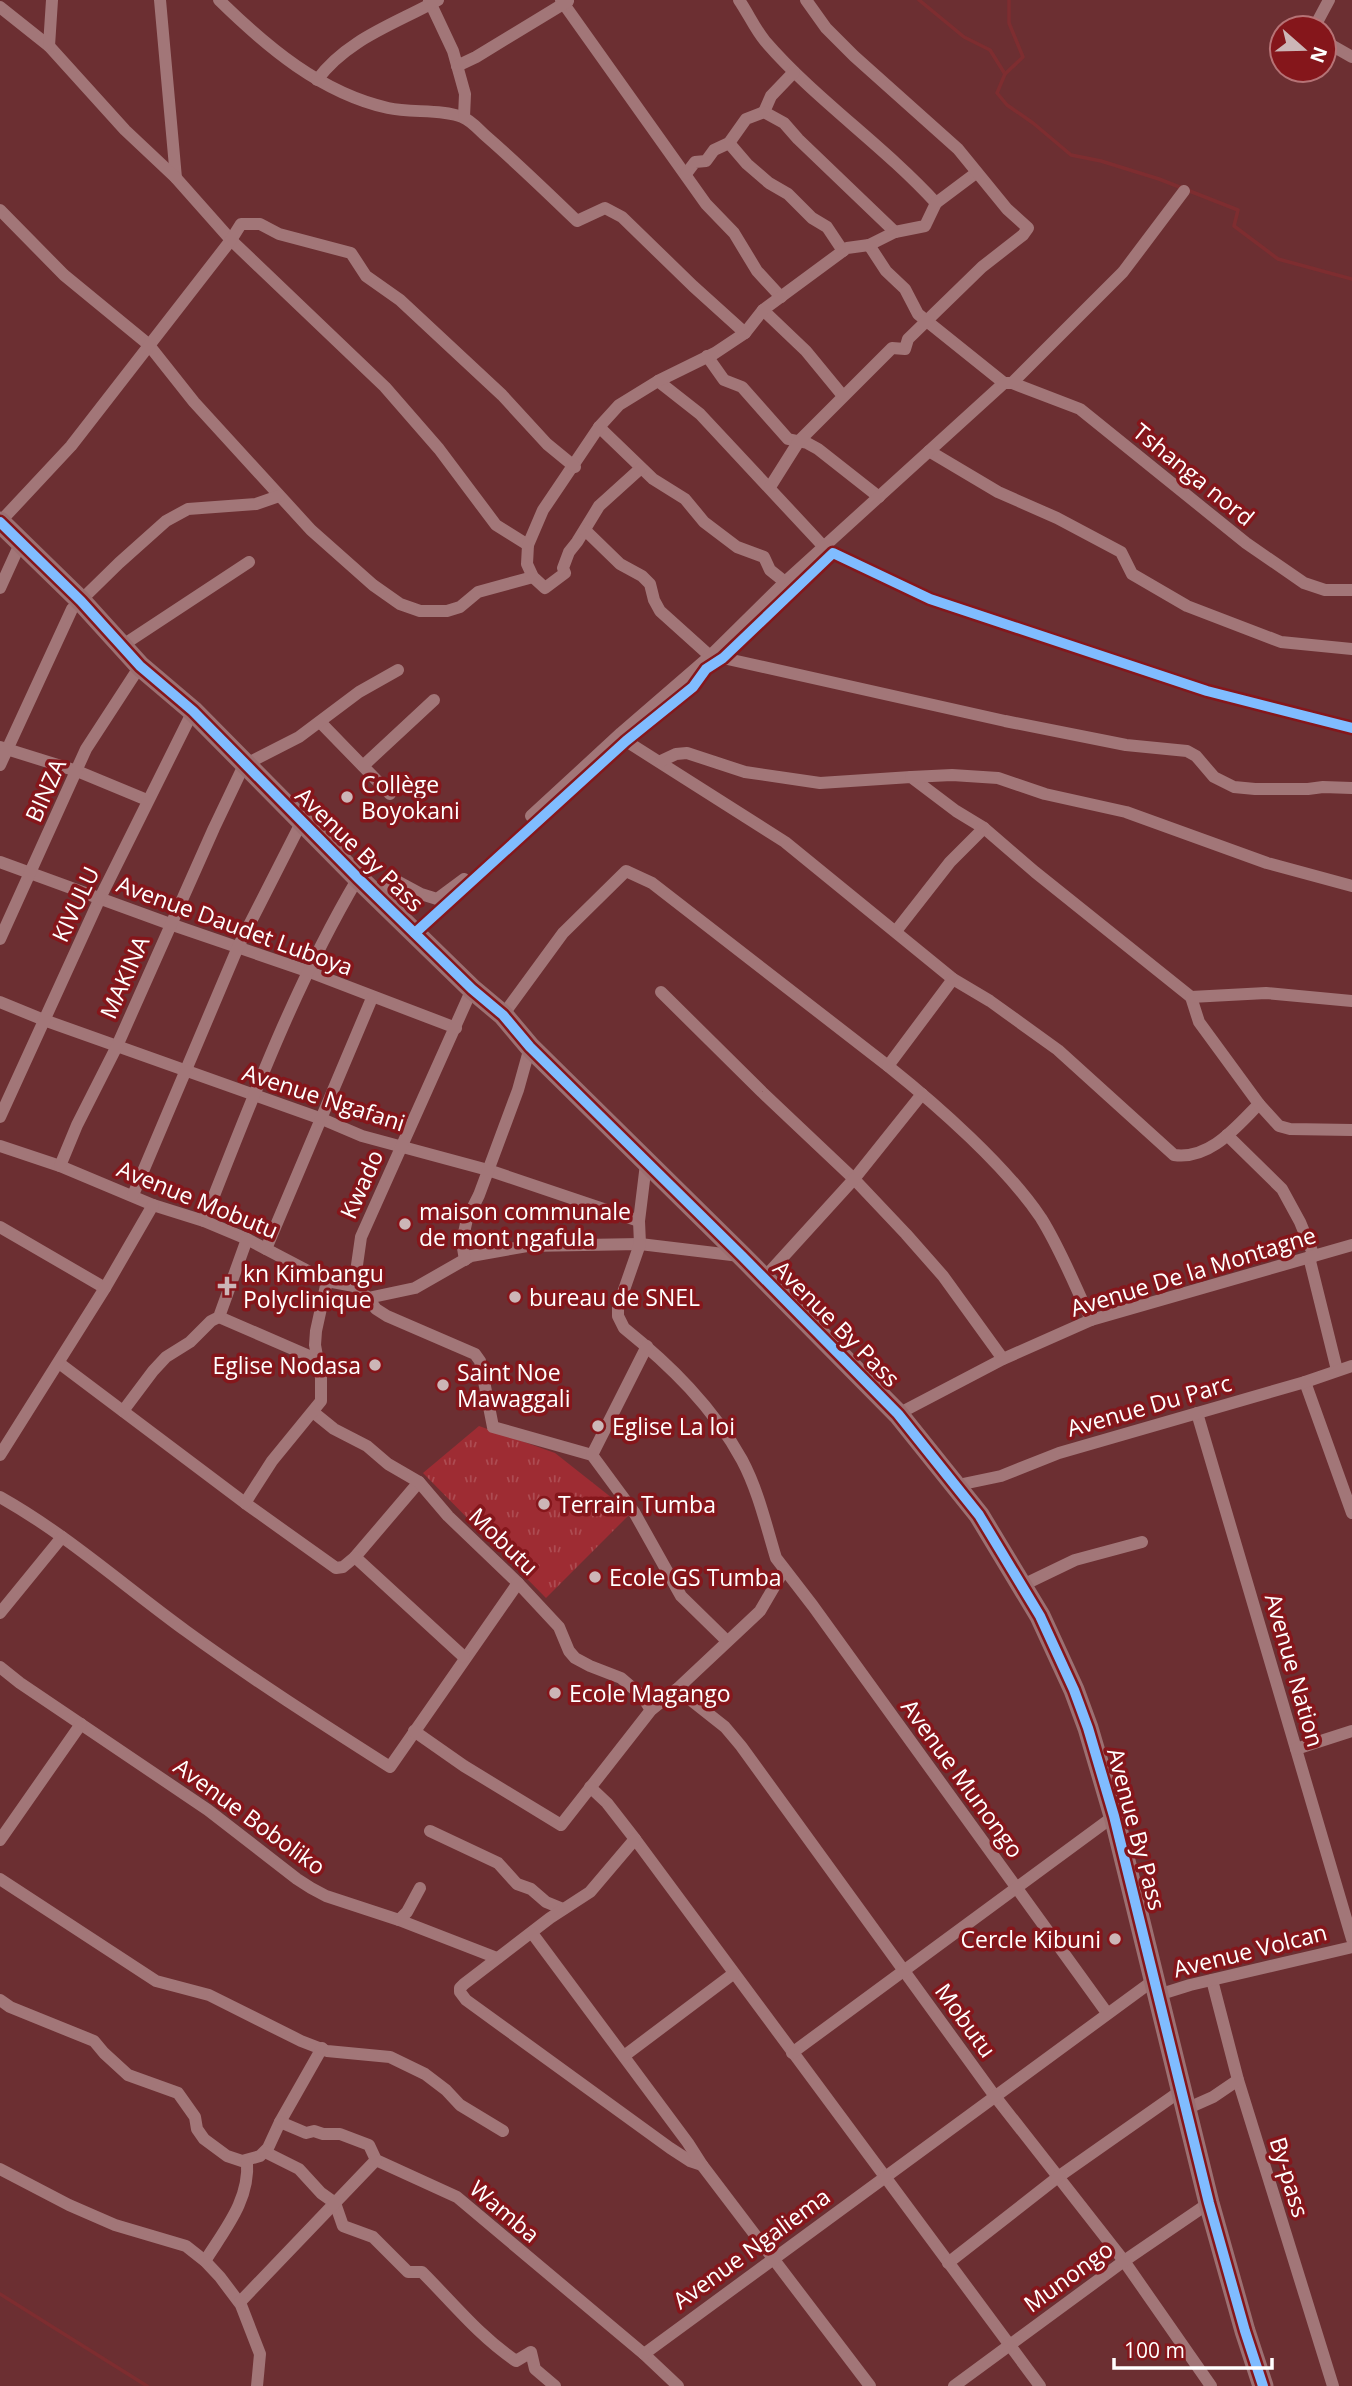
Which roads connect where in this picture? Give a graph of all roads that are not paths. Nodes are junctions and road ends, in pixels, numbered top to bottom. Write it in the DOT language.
graph roads {
  1 [pos="52,0"];
  2 [pos="160,0"];
  3 [pos="219,0"];
  4 [pos="739,0"];
  5 [pos="806,0"];
  6 [pos="433,1"];
  7 [pos="564,1"];
  8 [pos="0,7"];
  9 [pos="49,46"];
  10 [pos="457,66"];
  11 [pos="794,72"];
  12 [pos="317,80"];
  13 [pos="764,112"];
  14 [pos="464,117"];
  15 [pos="729,143"];
  16 [pos="976,173"];
  17 [pos="685,174"];
  18 [pos="176,178"];
  19 [pos="1184,191"];
  20 [pos="936,203"];
  21 [pos="0,210"];
  22 [pos="895,232"];
  23 [pos="231,240"];
  24 [pos="869,245"];
  25 [pos="843,251"];
  26 [pos="781,297"];
  27 [pos="763,310"];
  28 [pos="926,322"];
  29 [pos="745,333"];
  30 [pos="148,344"];
  31 [pos="707,356"];
  32 [pos="658,382"];
  33 [pos="1008,383"];
  34 [pos="843,396"];
  35 [pos="599,427"];
  36 [pos="799,441"];
  37 [pos="929,451"];
  38 [pos="575,467"];
  39 [pos="641,468"];
  40 [pos="770,487"];
  41 [pos="279,496"];
  42 [pos="879,497"];
  43 [pos="0,522"];
  44 [pos="585,530"];
  45 [pos="19,544"];
  46 [pos="528,545"];
  47 [pos="824,547"];
  48 [pos="249,562"];
  49 [pos="533,577"];
  50 [pos="786,582"];
  51 [pos="0,588"];
  52 [pos="1352,590"];
  53 [pos="81,601"];
  54 [pos="123,645"];
  55 [pos="1352,649"];
  56 [pos="716,657"];
  57 [pos="140,666"];
  58 [pos="397,670"];
  59 [pos="434,700"];
  60 [pos="193,711"];
  61 [pos="320,722"];
  62 [pos="1352,729"];
  63 [pos="626,741"];
  64 [pos="3,748"];
  65 [pos="661,761"];
  66 [pos="0,765"];
  67 [pos="244,765"];
  68 [pos="363,766"];
  69 [pos="77,771"];
  70 [pos="911,777"];
  71 [pos="1352,788"];
  72 [pos="390,794"];
  73 [pos="147,800"];
  74 [pos="302,821"];
  75 [pos="984,828"];
  76 [pos="0,862"];
  77 [pos="30,873"];
  78 [pos="358,878"];
  79 [pos="1352,886"];
  80 [pos="377,896"];
  81 [pos="100,898"];
  82 [pos="170,924"];
  83 [pos="896,931"];
  84 [pos="415,933"];
  85 [pos="0,939"];
  86 [pos="238,947"];
  87 [pos="307,971"];
  88 [pos="953,979"];
  89 [pos="472,989"];
  90 [pos="661,992"];
  91 [pos="1191,997"];
  92 [pos="372,998"];
  93 [pos="1352,1001"];
  94 [pos="0,1002"];
  95 [pos="503,1015"];
  96 [pos="44,1020"];
  97 [pos="456,1028"];
  98 [pos="117,1046"];
  99 [pos="530,1047"];
  100 [pos="888,1066"];
  101 [pos="185,1072"];
  102 [pos="922,1094"];
  103 [pos="253,1096"];
  104 [pos="1259,1104"];
  105 [pos="0,1118"];
  106 [pos="322,1119"];
  107 [pos="1352,1130"];
  108 [pos="1227,1135"];
  109 [pos="401,1144"];
  110 [pos="0,1146"];
  111 [pos="646,1164"];
  112 [pos="60,1166"];
  113 [pos="488,1170"];
  114 [pos="854,1179"];
  115 [pos="133,1195"];
  116 [pos="153,1205"];
  117 [pos="204,1221"];
  118 [pos="639,1221"];
  119 [pos="0,1227"];
  120 [pos="247,1239"];
  121 [pos="640,1244"];
  122 [pos="1352,1245"];
  123 [pos="266,1249"];
  124 [pos="742,1256"];
  125 [pos="1311,1256"];
  126 [pos="465,1260"];
  127 [pos="763,1279"];
  128 [pos="327,1281"];
  129 [pos="354,1286"];
  130 [pos="105,1288"];
  131 [pos="368,1298"];
  132 [pos="219,1317"];
  133 [pos="1091,1320"];
  134 [pos="647,1346"];
  135 [pos="316,1359"];
  136 [pos="1003,1359"];
  137 [pos="59,1363"];
  138 [pos="1352,1366"];
  139 [pos="1337,1370"];
  140 [pos="1305,1382"];
  141 [pos="123,1411"];
  142 [pos="313,1412"];
  143 [pos="1197,1413"];
  144 [pos="898,1414"];
  145 [pos="0,1455"];
  146 [pos="592,1455"];
  147 [pos="419,1482"];
  148 [pos="958,1485"];
  149 [pos="1349,1493"];
  150 [pos="0,1497"];
  151 [pos="245,1503"];
  152 [pos="1352,1513"];
  153 [pos="62,1537"];
  154 [pos="1142,1542"];
  155 [pos="355,1557"];
  156 [pos="784,1570"];
  157 [pos="518,1583"];
  158 [pos="1023,1585"];
  159 [pos="0,1613"];
  160 [pos="727,1641"];
  161 [pos="464,1657"];
  162 [pos="0,1667"];
  163 [pos="677,1689"];
  164 [pos="651,1710"];
  165 [pos="81,1724"];
  166 [pos="414,1731"];
  167 [pos="1352,1731"];
  168 [pos="1296,1749"];
  169 [pos="590,1787"];
  170 [pos="1114,1816"];
  171 [pos="430,1831"];
  172 [pos="635,1839"];
  173 [pos="0,1840"];
  174 [pos="0,1879"];
  175 [pos="1016,1887"];
  176 [pos="420,1888"];
  177 [pos="563,1909"];
  178 [pos="399,1920"];
  179 [pos="532,1933"];
  180 [pos="1352,1939"];
  181 [pos="1352,1947"];
  182 [pos="498,1958"];
  183 [pos="905,1971"];
  184 [pos="733,1974"];
  185 [pos="1212,1980"];
  186 [pos="1156,1987"];
  187 [pos="0,2000"];
  188 [pos="1107,2013"];
  189 [pos="322,2049"];
  190 [pos="792,2053"];
  191 [pos="624,2056"];
  192 [pos="1238,2080"];
  193 [pos="994,2095"];
  194 [pos="1184,2099"];
  195 [pos="280,2122"];
  196 [pos="503,2131"];
  197 [pos="265,2152"];
  198 [pos="376,2160"];
  199 [pos="247,2161"];
  200 [pos="702,2165"];
  201 [pos="0,2169"];
  202 [pos="883,2177"];
  203 [pos="1058,2178"];
  204 [pos="335,2203"];
  205 [pos="1209,2203"];
  206 [pos="773,2257"];
  207 [pos="205,2261"];
  208 [pos="1124,2261"];
  209 [pos="948,2263"];
  210 [pos="240,2302"];
  211 [pos="1009,2344"];
  212 [pos="644,2354"];
  213 [pos="257,2386"];
  214 [pos="555,2386"];
  215 [pos="678,2386"];
  216 [pos="870,2386"];
  217 [pos="954,2386"];
  218 [pos="1040,2386"];
  219 [pos="1211,2386"];
  220 [pos="1263,2386"];
  221 [pos="1333,2386"];
  1 -- 9 [label="street"];
  2 -- 18 [label="street"];
  3 -- 12 [label="street"];
  4 -- 11 [label="street"];
  5 -- 16 [label="street"];
  6 -- 10 [label="street"];
  6 -- 12 [label="street"];
  7 -- 10 [label="street"];
  7 -- 17 [label="street"];
  8 -- 9 [label="street"];
  9 -- 18 [label="street"];
  10 -- 14 [label="street"];
  11 -- 13 [label="street"];
  11 -- 20 [label="street"];
  12 -- 14 [label="street"];
  13 -- 15 [label="street"];
  13 -- 22 [label="street"];
  14 -- 29 [label="street"];
  15 -- 17 [label="street"];
  15 -- 25 [label="street"];
  16 -- 20 [label="street"];
  16 -- 28 [label="street"];
  17 -- 26 [label="street"];
  18 -- 23 [label="street"];
  19 -- 33 [label="street"];
  20 -- 22 [label="street"];
  21 -- 30 [label="street"];
  22 -- 24 [label="street"];
  23 -- 30 [label="street"];
  23 -- 38 [label="street"];
  23 -- 46 [label="street"];
  24 -- 25 [label="street"];
  24 -- 28 [label="street, Tshanga nord"];
  25 -- 26 [label="street"];
  26 -- 27 [label="street"];
  27 -- 29 [label="street"];
  27 -- 34 [label="street"];
  28 -- 33 [label="street, Tshanga nord"];
  28 -- 34 [label="street"];
  29 -- 31 [label="street"];
  30 -- 41 [label="street"];
  30 -- 43 [label="street"];
  31 -- 32 [label="street"];
  31 -- 36 [label="street"];
  32 -- 35 [label="street"];
  32 -- 40 [label="street"];
  33 -- 37 [label="street"];
  33 -- 52 [label="street, Tshanga nord"];
  34 -- 36 [label="street"];
  35 -- 38 [label="street"];
  35 -- 39 [label="street"];
  36 -- 40 [label="street"];
  36 -- 42 [label="street"];
  37 -- 42 [label="street"];
  37 -- 55 [label="street"];
  38 -- 46 [label="street"];
  39 -- 44 [label="street"];
  39 -- 50 [label="street"];
  40 -- 47 [label="street"];
  41 -- 49 [label="street"];
  41 -- 53 [label="street"];
  42 -- 47 [label="street"];
  43 -- 45 [label="highway, Avenue By Pass"];
  44 -- 49 [label="street"];
  44 -- 56 [label="street"];
  45 -- 51 [label="street"];
  45 -- 53 [label="highway, Avenue By Pass"];
  46 -- 49 [label="street"];
  47 -- 50 [label="street"];
  48 -- 54 [label="street"];
  50 -- 56 [label="street"];
  53 -- 54 [label="highway, Avenue By Pass"];
  53 -- 64 [label="street"];
  54 -- 57 [label="highway, Avenue By Pass"];
  56 -- 62 [label="street"];
  56 -- 63 [label="street"];
  56 -- 71 [label="street"];
  56 -- 80 [label="street"];
  57 -- 60 [label="highway, Avenue By Pass"];
  57 -- 69 [label="street, BINZA"];
  58 -- 61 [label="street"];
  59 -- 68 [label="street"];
  60 -- 67 [label="highway, Avenue By Pass"];
  60 -- 73 [label="street, KIVULU"];
  61 -- 67 [label="street"];
  61 -- 68 [label="street"];
  63 -- 65 [label="street"];
  63 -- 84 [label="street"];
  64 -- 66 [label="street"];
  64 -- 69 [label="street"];
  65 -- 70 [label="street"];
  65 -- 83 [label="street"];
  67 -- 74 [label="highway, Avenue By Pass"];
  67 -- 82 [label="street, MAKINA"];
  68 -- 72 [label="street"];
  69 -- 73 [label="street"];
  69 -- 77 [label="street, BINZA"];
  70 -- 75 [label="street"];
  70 -- 79 [label="street"];
  73 -- 81 [label="street, KIVULU"];
  74 -- 78 [label="highway, Avenue By Pass"];
  74 -- 86 [label="street"];
  75 -- 83 [label="street"];
  75 -- 91 [label="street"];
  76 -- 77 [label="street, Avenue Daudet Luboya"];
  77 -- 81 [label="street, Avenue Daudet Luboya"];
  77 -- 85 [label="street, BINZA"];
  78 -- 80 [label="highway, Avenue By Pass"];
  78 -- 87 [label="street"];
  80 -- 84 [label="highway, Avenue By Pass"];
  81 -- 82 [label="street, Avenue Daudet Luboya"];
  81 -- 96 [label="street, KIVULU"];
  82 -- 86 [label="street, Avenue Daudet Luboya"];
  82 -- 98 [label="street, MAKINA"];
  83 -- 88 [label="street"];
  84 -- 89 [label="highway, Avenue By Pass"];
  86 -- 87 [label="street, Avenue Daudet Luboya"];
  86 -- 101 [label="street"];
  87 -- 92 [label="street, Avenue Daudet Luboya"];
  87 -- 103 [label="street"];
  88 -- 100 [label="street"];
  88 -- 108 [label="street"];
  89 -- 95 [label="highway, Avenue By Pass"];
  89 -- 97 [label="street, Kwado"];
  90 -- 114 [label="street"];
  91 -- 93 [label="street"];
  91 -- 104 [label="street"];
  92 -- 97 [label="street, Avenue Daudet Luboya"];
  92 -- 106 [label="street"];
  94 -- 96 [label="street, Avenue Ngafani"];
  95 -- 99 [label="highway, Avenue By Pass"];
  95 -- 100 [label="street"];
  96 -- 98 [label="street, Avenue Ngafani"];
  96 -- 105 [label="street, KIVULU"];
  97 -- 109 [label="street, Kwado"];
  98 -- 101 [label="street, Avenue Ngafani"];
  98 -- 112 [label="street, MAKINA"];
  99 -- 111 [label="highway, Avenue By Pass"];
  99 -- 113 [label="street"];
  100 -- 102 [label="street"];
  101 -- 103 [label="street, Avenue Ngafani"];
  101 -- 115 [label="street"];
  102 -- 114 [label="street"];
  102 -- 133 [label="street"];
  103 -- 106 [label="street, Avenue Ngafani"];
  103 -- 117 [label="street"];
  104 -- 107 [label="street"];
  104 -- 108 [label="street"];
  106 -- 109 [label="street, Avenue Ngafani"];
  106 -- 123 [label="street"];
  108 -- 125 [label="street"];
  109 -- 113 [label="street, Avenue Ngafani"];
  109 -- 129 [label="street, Kwado"];
  110 -- 112 [label="street, Avenue Mobutu"];
  111 -- 118 [label="street"];
  111 -- 124 [label="highway, Avenue By Pass"];
  112 -- 115 [label="street, Avenue Mobutu"];
  113 -- 118 [label="street, Avenue Ngafani"];
  113 -- 126 [label="street"];
  114 -- 127 [label="street"];
  114 -- 136 [label="street"];
  115 -- 116 [label="street, Avenue Mobutu"];
  116 -- 117 [label="street, Avenue Mobutu"];
  116 -- 130 [label="street"];
  117 -- 120 [label="street, Avenue Mobutu"];
  118 -- 121 [label="street"];
  119 -- 130 [label="street"];
  120 -- 123 [label="street, Avenue Mobutu"];
  120 -- 132 [label="street"];
  121 -- 124 [label="street"];
  121 -- 126 [label="street"];
  121 -- 134 [label="street, Avenue Munongo"];
  122 -- 125 [label="street, Avenue De la Montagne"];
  123 -- 128 [label="street, Avenue Mobutu"];
  124 -- 127 [label="highway, Avenue By Pass"];
  125 -- 133 [label="street, Avenue De la Montagne"];
  125 -- 139 [label="street"];
  126 -- 131 [label="street"];
  127 -- 144 [label="highway, Avenue By Pass"];
  128 -- 129 [label="street, Avenue Mobutu"];
  128 -- 135 [label="street"];
  129 -- 131 [label="street"];
  130 -- 137 [label="street"];
  131 -- 146 [label="street"];
  132 -- 135 [label="street"];
  132 -- 141 [label="street"];
  133 -- 136 [label="street, Avenue De la Montagne"];
  134 -- 146 [label="street"];
  134 -- 156 [label="street, Avenue Munongo"];
  135 -- 142 [label="street"];
  136 -- 144 [label="street, Avenue De la Montagne"];
  137 -- 141 [label="street"];
  137 -- 145 [label="street"];
  138 -- 139 [label="street, Avenue Du Parc"];
  139 -- 140 [label="street, Avenue Du Parc"];
  140 -- 143 [label="street, Avenue Du Parc"];
  140 -- 149 [label="street"];
  141 -- 151 [label="street"];
  142 -- 147 [label="street, Mobutu"];
  142 -- 151 [label="street"];
  143 -- 148 [label="street, Avenue Du Parc"];
  143 -- 168 [label="street, Avenue Nation"];
  144 -- 148 [label="highway, Avenue By Pass"];
  146 -- 160 [label="street"];
  147 -- 155 [label="street"];
  147 -- 157 [label="street, Mobutu"];
  148 -- 158 [label="highway, Avenue By Pass"];
  149 -- 152 [label="street"];
  150 -- 153 [label="street"];
  151 -- 155 [label="street"];
  153 -- 159 [label="street"];
  153 -- 166 [label="street"];
  154 -- 158 [label="street"];
  155 -- 161 [label="street"];
  156 -- 160 [label="street"];
  156 -- 175 [label="street, Avenue Munongo"];
  157 -- 161 [label="street"];
  157 -- 164 [label="street, Mobutu"];
  158 -- 170 [label="highway, Avenue By Pass"];
  160 -- 163 [label="street"];
  161 -- 166 [label="street"];
  162 -- 165 [label="street, Avenue Boboliko"];
  163 -- 164 [label="street"];
  163 -- 183 [label="street, Mobutu"];
  164 -- 169 [label="street"];
  165 -- 173 [label="street"];
  165 -- 178 [label="street, Avenue Boboliko"];
  166 -- 169 [label="street"];
  167 -- 168 [label="street"];
  168 -- 180 [label="street, Avenue Nation"];
  169 -- 172 [label="street"];
  170 -- 175 [label="street"];
  170 -- 186 [label="highway, Avenue By Pass"];
  171 -- 177 [label="street"];
  172 -- 177 [label="street"];
  172 -- 184 [label="street"];
  174 -- 189 [label="street"];
  175 -- 183 [label="street"];
  175 -- 188 [label="street, Avenue Munongo"];
  176 -- 178 [label="street"];
  177 -- 179 [label="street"];
  178 -- 182 [label="street, Avenue Boboliko"];
  179 -- 182 [label="street"];
  179 -- 191 [label="street"];
  181 -- 185 [label="street, Avenue Volcan"];
  182 -- 200 [label="street"];
  183 -- 190 [label="street"];
  183 -- 193 [label="street, Mobutu"];
  184 -- 190 [label="street"];
  184 -- 191 [label="street"];
  185 -- 186 [label="street, Avenue Volcan"];
  185 -- 192 [label="street, By-pass"];
  186 -- 188 [label="street, Avenue Ngaliema"];
  186 -- 194 [label="highway, Avenue By Pass"];
  187 -- 199 [label="street"];
  188 -- 193 [label="street, Avenue Ngaliema"];
  189 -- 195 [label="street"];
  189 -- 196 [label="street"];
  190 -- 202 [label="street"];
  191 -- 200 [label="street"];
  192 -- 194 [label="street"];
  192 -- 221 [label="street, By-pass"];
  193 -- 202 [label="street, Avenue Ngaliema"];
  193 -- 203 [label="street, Mobutu"];
  194 -- 203 [label="street"];
  194 -- 205 [label="highway, Avenue By Pass"];
  195 -- 197 [label="street"];
  195 -- 198 [label="street, Wamba"];
  197 -- 199 [label="street"];
  197 -- 204 [label="street"];
  198 -- 204 [label="street"];
  198 -- 212 [label="street, Wamba"];
  199 -- 207 [label="street"];
  200 -- 206 [label="street"];
  201 -- 207 [label="street"];
  202 -- 206 [label="street, Avenue Ngaliema"];
  202 -- 209 [label="street"];
  203 -- 208 [label="street, Mobutu"];
  203 -- 209 [label="street"];
  204 -- 210 [label="street"];
  204 -- 214 [label="street"];
  205 -- 208 [label="street, Munongo"];
  205 -- 220 [label="highway, Avenue By Pass"];
  206 -- 212 [label="street, Avenue Ngaliema"];
  206 -- 216 [label="street"];
  207 -- 210 [label="street"];
  208 -- 211 [label="street, Munongo"];
  208 -- 219 [label="street, Mobutu"];
  209 -- 211 [label="street"];
  210 -- 213 [label="street"];
  211 -- 217 [label="street, Munongo"];
  211 -- 218 [label="street"];
  212 -- 215 [label="street, Wamba"];
}
